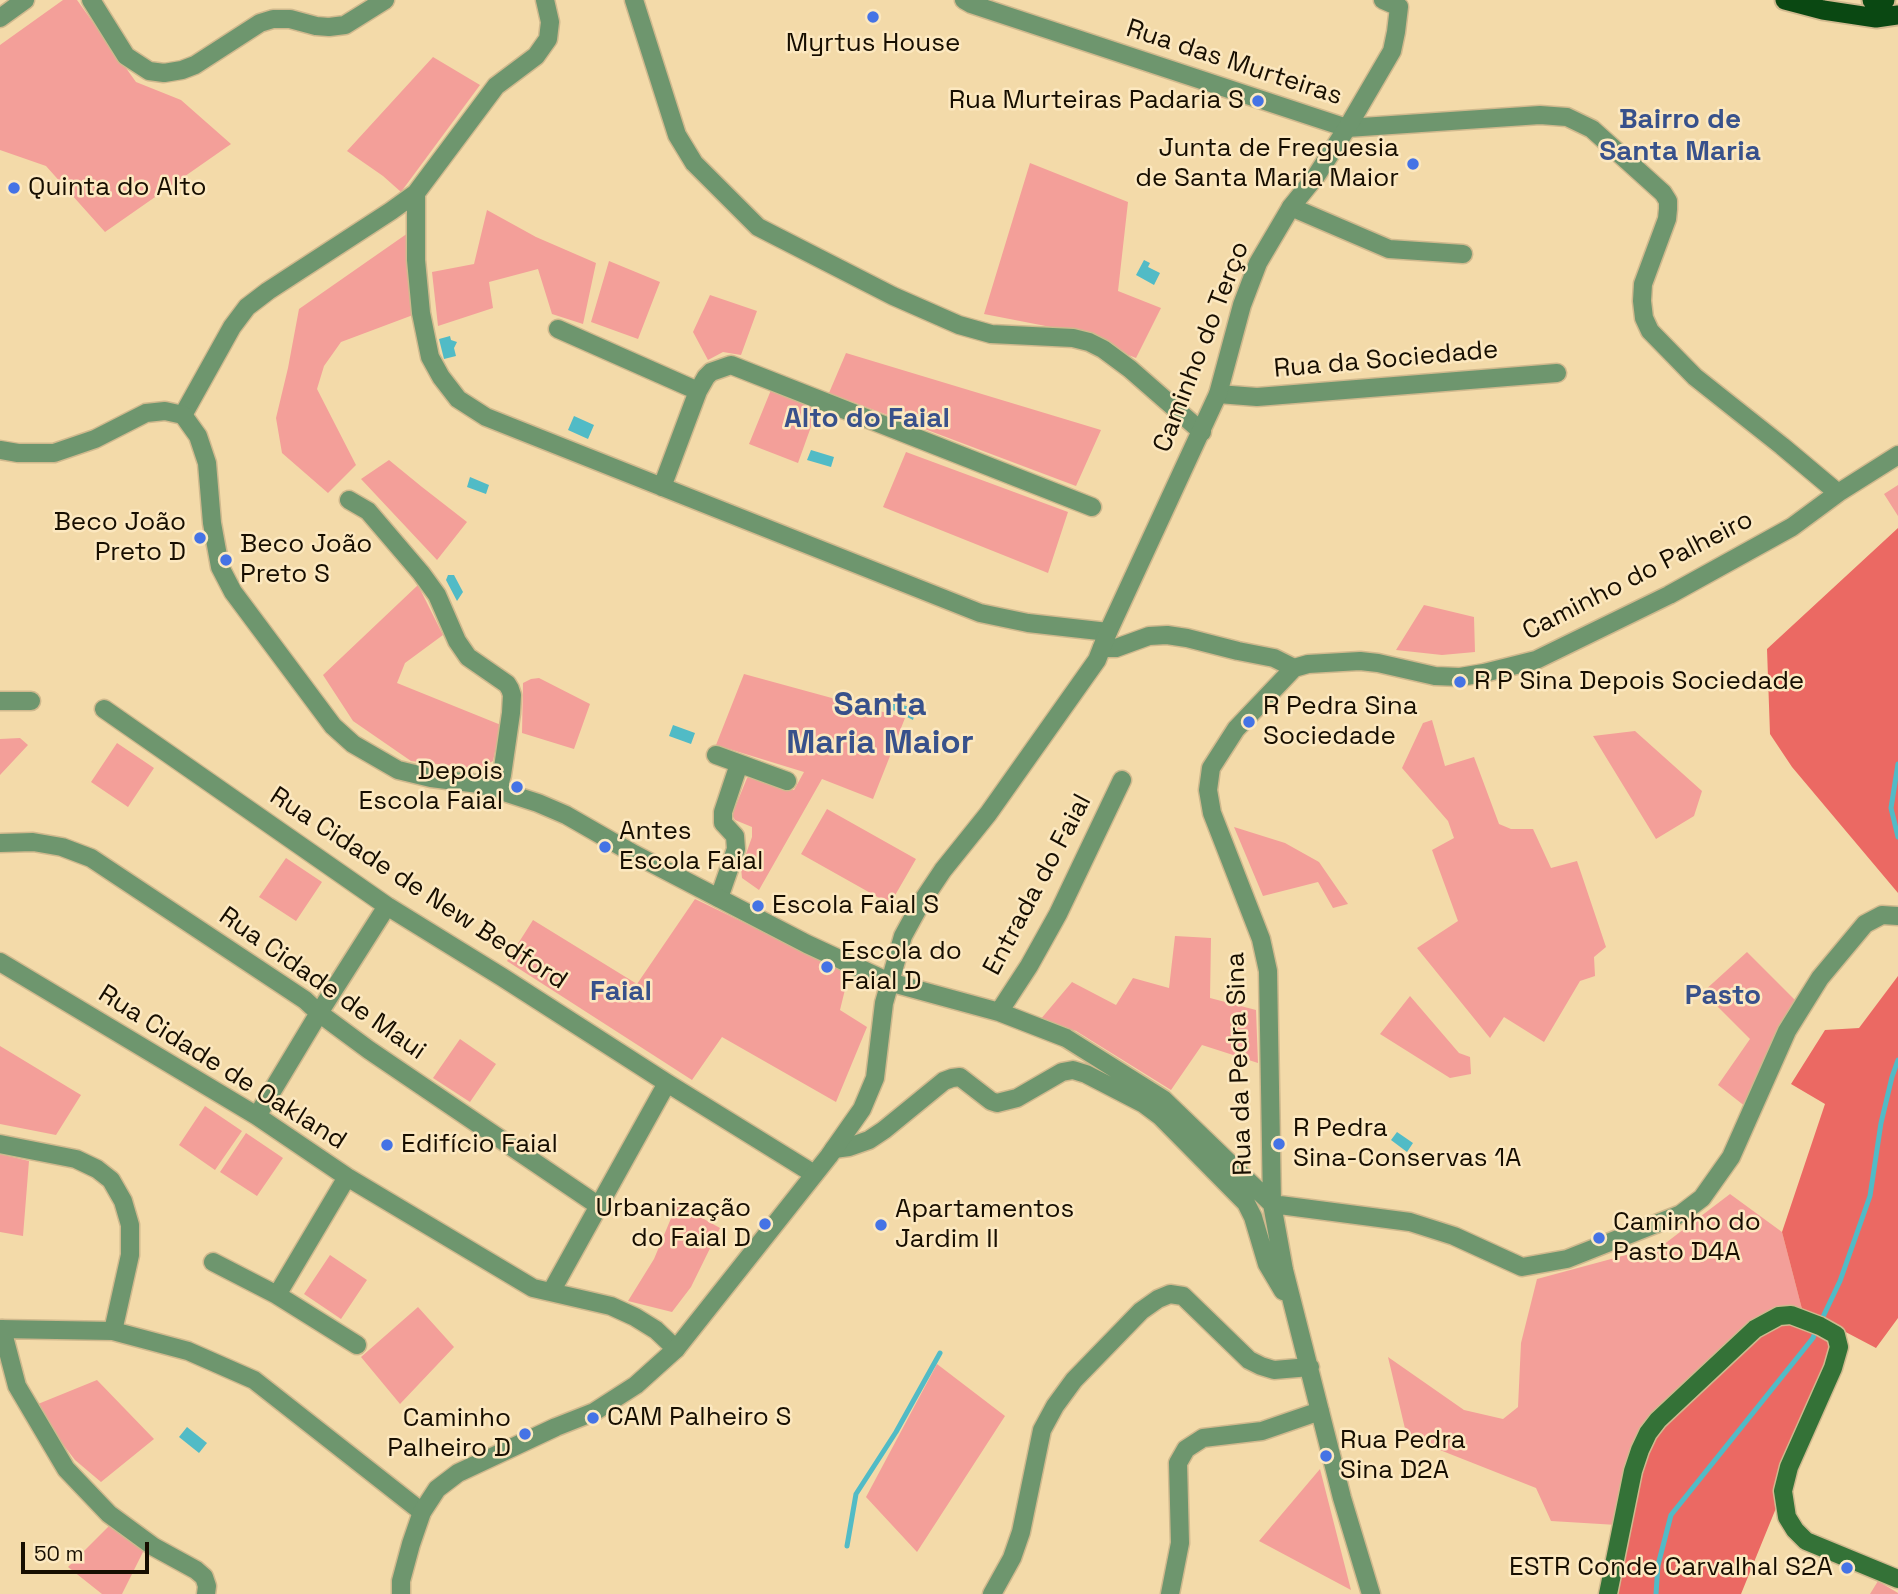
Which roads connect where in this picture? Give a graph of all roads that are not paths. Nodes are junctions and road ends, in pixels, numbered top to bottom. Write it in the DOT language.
graph roads {
  1 [pos="25,0"];
  2 [pos="92,0"];
  3 [pos="385,0"];
  4 [pos="545,0"];
  5 [pos="634,0"];
  6 [pos="964,0"];
  7 [pos="1785,0"];
  8 [pos="1872,0"];
  9 [pos="1885,0"];
  10 [pos="1393,2"];
  11 [pos="1898,15"];
  12 [pos="0,18"];
  13 [pos="1347,128"];
  14 [pos="416,193"];
  15 [pos="1291,208"];
  16 [pos="1463,254"];
  17 [pos="558,329"];
  18 [pos="1558,373"];
  19 [pos="698,391"];
  20 [pos="1218,394"];
  21 [pos="183,415"];
  22 [pos="1202,432"];
  23 [pos="0,450"];
  24 [pos="1898,455"];
  25 [pos="662,487"];
  26 [pos="1838,493"];
  27 [pos="349,500"];
  28 [pos="1092,507"];
  29 [pos="1105,640"];
  30 [pos="1294,668"];
  31 [pos="0,701"];
  32 [pos="31,701"];
  33 [pos="104,709"];
  34 [pos="716,755"];
  35 [pos="739,764"];
  36 [pos="1122,780"];
  37 [pos="787,781"];
  38 [pos="498,789"];
  39 [pos="0,843"];
  40 [pos="719,898"];
  41 [pos="387,906"];
  42 [pos="1898,916"];
  43 [pos="0,962"];
  44 [pos="889,982"];
  45 [pos="999,1012"];
  46 [pos="318,1013"];
  47 [pos="667,1083"];
  48 [pos="257,1116"];
  49 [pos="0,1144"];
  50 [pos="834,1149"];
  51 [pos="814,1174"];
  52 [pos="348,1177"];
  53 [pos="1272,1204"];
  54 [pos="599,1206"];
  55 [pos="213,1262"];
  56 [pos="551,1292"];
  57 [pos="277,1295"];
  58 [pos="1294,1308"];
  59 [pos="1,1329"];
  60 [pos="113,1331"];
  61 [pos="357,1345"];
  62 [pos="676,1349"];
  63 [pos="1310,1367"];
  64 [pos="1320,1411"];
  65 [pos="422,1512"];
  66 [pos="1898,1579"];
  67 [pos="206,1594"];
  68 [pos="401,1594"];
  69 [pos="992,1594"];
  70 [pos="1170,1594"];
  71 [pos="1371,1594"];
  72 [pos="1608,1594"];
  1 -- 12 [label="street"];
  2 -- 3 [label="street"];
  4 -- 14 [label="street"];
  5 -- 22 [label="street"];
  6 -- 13 [label="street, Rua das Murteiras"];
  7 -- 11 [label="highway"];
  8 -- 9 [label="highway"];
  10 -- 13 [label="street, Caminho do Terço"];
  13 -- 15 [label="street, Caminho do Terço"];
  13 -- 26 [label="street, Rua das Murteiras"];
  14 -- 21 [label="street"];
  14 -- 25 [label="street, Caminho do Palheiro"];
  15 -- 16 [label="street"];
  15 -- 20 [label="street, Caminho do Terço"];
  17 -- 19 [label="street"];
  18 -- 20 [label="street, Rua da Sociedade"];
  19 -- 25 [label="street"];
  19 -- 28 [label="street"];
  20 -- 22 [label="street, Caminho do Terço"];
  21 -- 23 [label="street"];
  21 -- 38 [label="street"];
  22 -- 29 [label="street, Caminho do Terço"];
  24 -- 26 [label="street, Caminho do Palheiro"];
  25 -- 29 [label="street, Caminho do Palheiro"];
  26 -- 30 [label="street, Caminho do Palheiro"];
  27 -- 38 [label="street"];
  29 -- 30 [label="street, Caminho do Palheiro"];
  29 -- 44 [label="street"];
  30 -- 53 [label="street, Rua da Pedra Sina"];
  31 -- 32 [label="street"];
  33 -- 41 [label="street, Rua Cidade de New Bedford"];
  34 -- 35 [label="street"];
  35 -- 37 [label="street"];
  35 -- 40 [label="street"];
  36 -- 45 [label="street, Entrada do Faial"];
  38 -- 40 [label="street"];
  39 -- 46 [label="street, Rua Cidade de Maui"];
  40 -- 44 [label="street"];
  41 -- 46 [label="street"];
  41 -- 47 [label="street, Rua Cidade de New Bedford"];
  42 -- 53 [label="street"];
  43 -- 48 [label="street, Rua Cidade de Oakland"];
  44 -- 45 [label="street"];
  44 -- 50 [label="street"];
  45 -- 53 [label="street"];
  46 -- 48 [label="street"];
  46 -- 54 [label="street, Rua Cidade de Maui"];
  47 -- 51 [label="street, Rua Cidade de New Bedford"];
  47 -- 54 [label="street"];
  48 -- 52 [label="street, Rua Cidade de Oakland"];
  49 -- 60 [label="street"];
  50 -- 51 [label="street"];
  50 -- 58 [label="street"];
  51 -- 62 [label="street"];
  52 -- 56 [label="street, Rua Cidade de Oakland"];
  52 -- 57 [label="street"];
  53 -- 58 [label="street, Rua da Pedra Sina"];
  54 -- 56 [label="street"];
  55 -- 57 [label="street"];
  56 -- 62 [label="street, Rua Cidade de Oakland"];
  57 -- 61 [label="street"];
  58 -- 63 [label="street, Rua da Pedra Sina"];
  59 -- 60 [label="street"];
  59 -- 67 [label="street"];
  60 -- 65 [label="street"];
  62 -- 65 [label="street"];
  63 -- 64 [label="street, Rua da Pedra Sina"];
  63 -- 69 [label="street"];
  64 -- 70 [label="street"];
  64 -- 71 [label="street, Rua da Pedra Sina"];
  65 -- 68 [label="street"];
  66 -- 72 [label="main road"];
}
